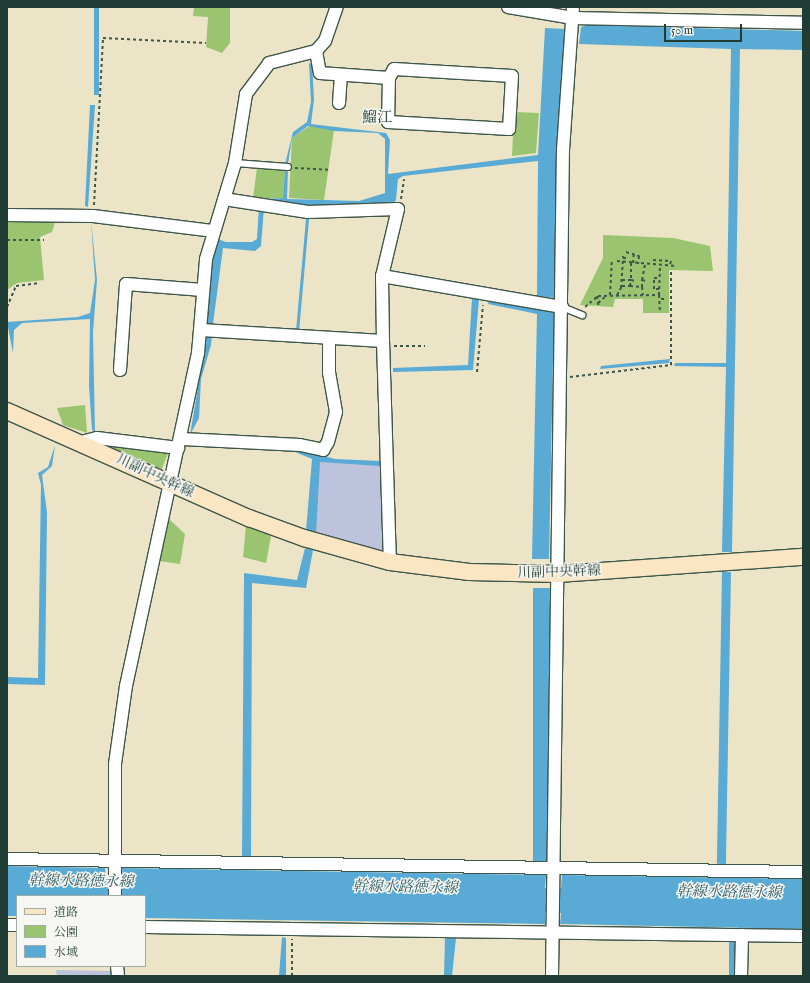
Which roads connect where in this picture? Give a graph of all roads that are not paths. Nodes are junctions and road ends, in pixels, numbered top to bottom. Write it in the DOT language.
graph roads {
  1 [pos="337,7"];
  2 [pos="508,7"];
  3 [pos="573,13"];
  4 [pos="803,23"];
  5 [pos="316,51"];
  6 [pos="341,75"];
  7 [pos="389,78"];
  8 [pos="339,103"];
  9 [pos="235,163"];
  10 [pos="288,167"];
  11 [pos="224,199"];
  12 [pos="7,215"];
  13 [pos="214,231"];
  14 [pos="382,276"];
  15 [pos="203,290"];
  16 [pos="562,307"];
  17 [pos="580,314"];
  18 [pos="201,330"];
  19 [pos="329,339"];
  20 [pos="384,344"];
  21 [pos="120,370"];
  22 [pos="7,411"];
  23 [pos="81,442"];
  24 [pos="180,444"];
  25 [pos="169,484"];
  26 [pos="803,557"];
  27 [pos="390,562"];
  28 [pos="558,574"];
  29 [pos="7,859"];
  30 [pos="114,861"];
  31 [pos="554,868"];
  32 [pos="803,872"];
  33 [pos="115,895"];
  34 [pos="146,927"];
  35 [pos="552,933"];
  36 [pos="742,935"];
  37 [pos="803,936"];
  38 [pos="552,976"];
  39 [pos="741,976"];
  1 -- 5 [label="street"];
  2 -- 3 [label="street"];
  3 -- 4 [label="street"];
  3 -- 16 [label="street"];
  5 -- 6 [label="street"];
  5 -- 9 [label="street"];
  6 -- 7 [label="street"];
  6 -- 8 [label="street"];
  7 -- 7 [label="street"];
  9 -- 10 [label="lane"];
  9 -- 11 [label="street"];
  11 -- 13 [label="street"];
  11 -- 14 [label="street"];
  12 -- 13 [label="street"];
  13 -- 15 [label="street"];
  14 -- 16 [label="street"];
  14 -- 20 [label="street"];
  15 -- 18 [label="street"];
  15 -- 21 [label="street"];
  16 -- 17 [label="lane"];
  16 -- 28 [label="street"];
  18 -- 19 [label="street"];
  18 -- 24 [label="street"];
  19 -- 20 [label="street"];
  19 -- 24 [label="street"];
  20 -- 27 [label="street"];
  22 -- 23 [label="street, 川副中央幹線"];
  23 -- 24 [label="street"];
  23 -- 25 [label="street, 川副中央幹線"];
  24 -- 25 [label="street"];
  25 -- 27 [label="street, 川副中央幹線"];
  25 -- 30 [label="street"];
  26 -- 28 [label="street, 川副中央幹線"];
  27 -- 28 [label="street, 川副中央幹線"];
  28 -- 31 [label="street"];
  29 -- 30 [label="street"];
  30 -- 31 [label="street"];
  30 -- 33 [label="street"];
  31 -- 32 [label="street"];
  31 -- 35 [label="street"];
  34 -- 35 [label="street"];
  35 -- 36 [label="street"];
  35 -- 38 [label="street"];
  36 -- 37 [label="street"];
  36 -- 39 [label="street"];
}
